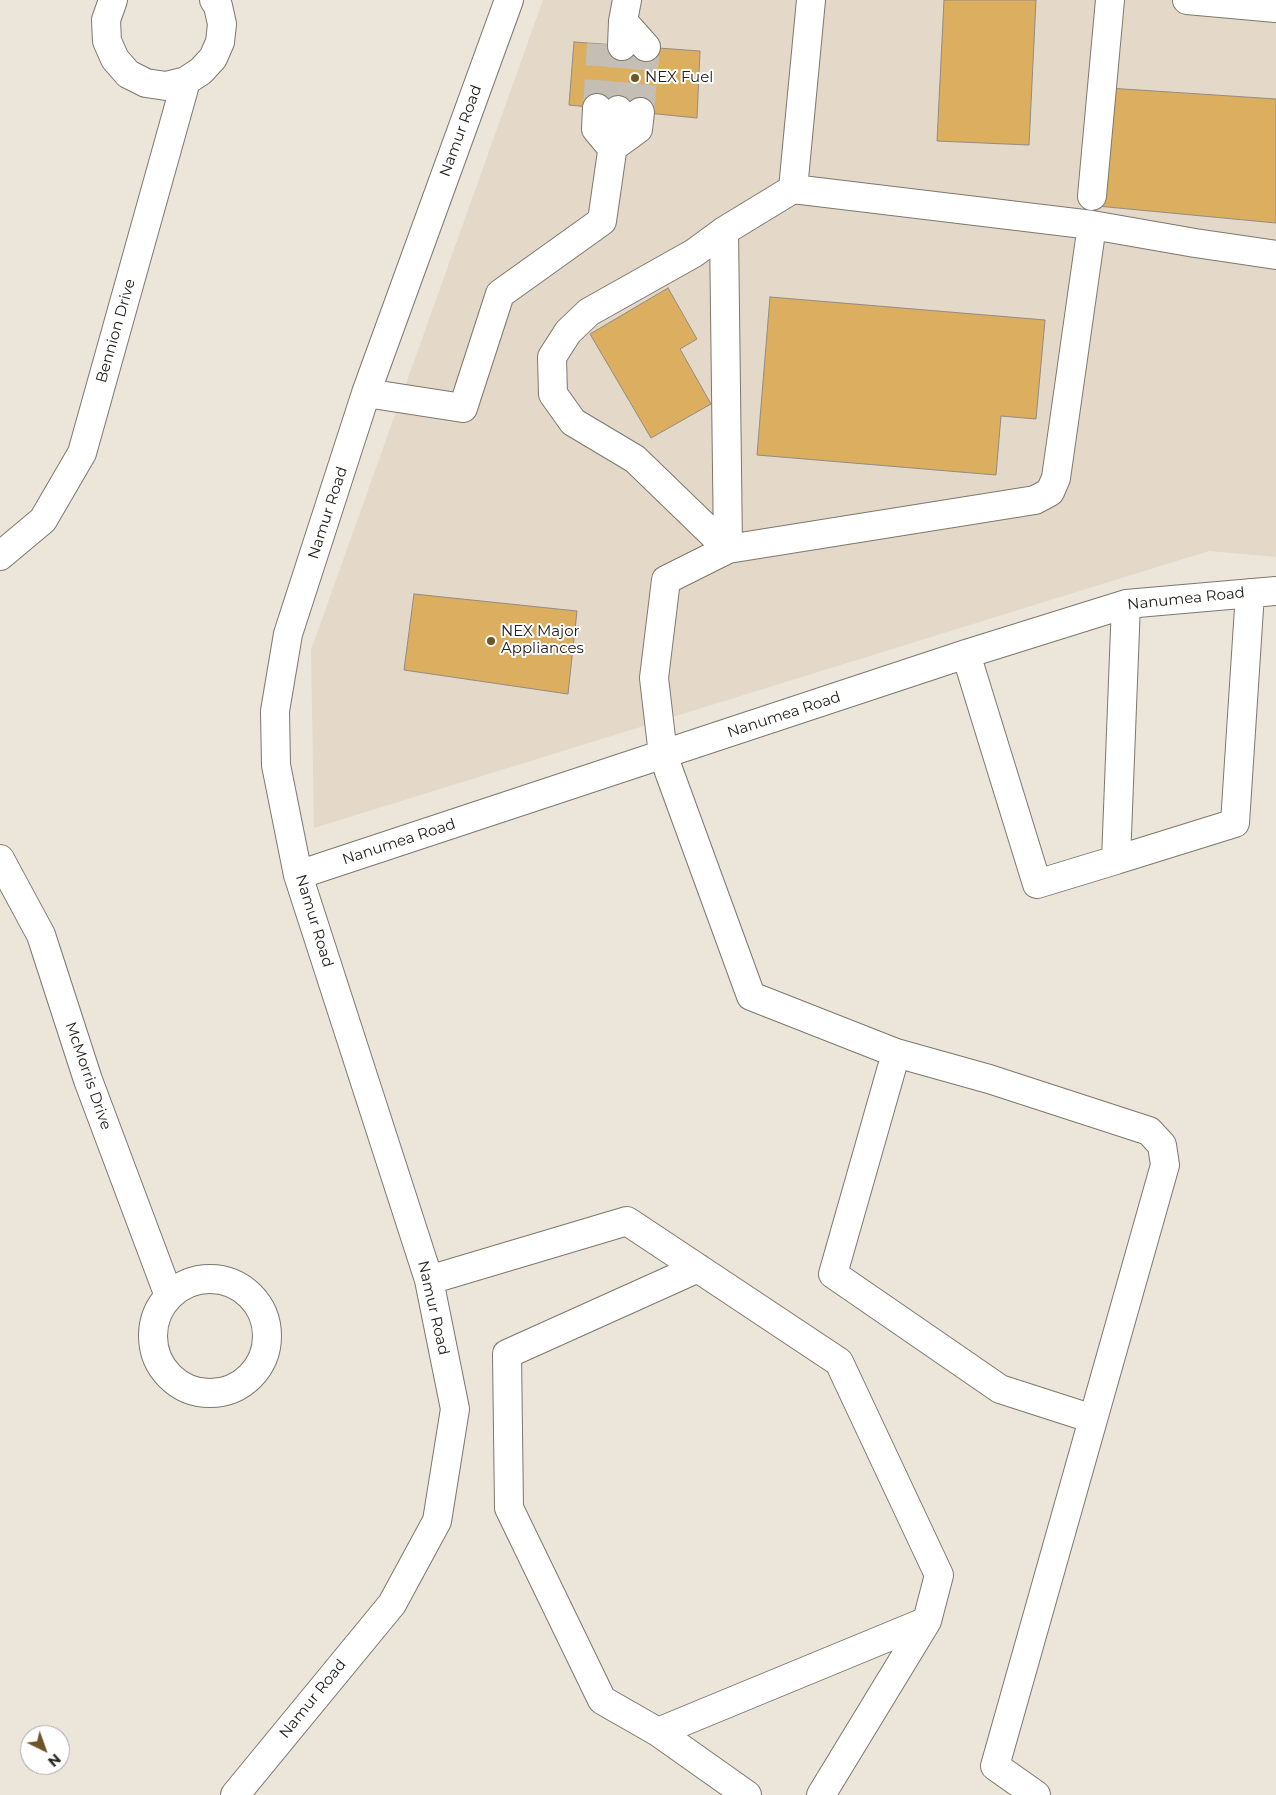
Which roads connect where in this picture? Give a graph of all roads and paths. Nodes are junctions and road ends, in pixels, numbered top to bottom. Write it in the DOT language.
graph roads {
  1 [pos="113,0"];
  2 [pos="214,0"];
  3 [pos="509,0"];
  4 [pos="811,0"];
  5 [pos="1110,0"];
  6 [pos="1186,0"];
  7 [pos="1276,8"];
  8 [pos="186,81"];
  9 [pos="612,148"];
  10 [pos="793,189"];
  11 [pos="1092,196"];
  12 [pos="1092,225"];
  13 [pos="724,231"];
  14 [pos="1276,254"];
  15 [pos="366,393"];
  16 [pos="728,549"];
  17 [pos="0,556"];
  18 [pos="1263,592"];
  19 [pos="1126,604"];
  20 [pos="966,654"];
  21 [pos="664,755"];
  22 [pos="0,859"];
  23 [pos="1116,860"];
  24 [pos="298,875"];
  25 [pos="896,1053"];
  26 [pos="698,1268"];
  27 [pos="429,1280"];
  28 [pos="169,1296"];
  29 [pos="1093,1419"];
  30 [pos="927,1621"];
  31 [pos="658,1732"];
  32 [pos="235,1795"];
  33 [pos="747,1795"];
  34 [pos="822,1795"];
  35 [pos="1036,1795"];
  1 -- 8 [label="street"];
  2 -- 8 [label="street"];
  3 -- 15 [label="street, Namur Road"];
  4 -- 10 [label="street"];
  5 -- 11 [label="street"];
  6 -- 7 [label="street"];
  8 -- 17 [label="street, Bennion Drive"];
  9 -- 9 [label="street"];
  9 -- 15 [label="street"];
  10 -- 12 [label="street"];
  10 -- 13 [label="street"];
  12 -- 14 [label="street"];
  12 -- 16 [label="street"];
  13 -- 16 [label="street"];
  13 -- 16 [label="street"];
  15 -- 24 [label="street, Namur Road"];
  16 -- 21 [label="street"];
  18 -- 19 [label="street, Nanumea Road"];
  18 -- 23 [label="street"];
  19 -- 20 [label="street, Nanumea Road"];
  19 -- 23 [label="street"];
  20 -- 21 [label="street, Nanumea Road"];
  20 -- 23 [label="street"];
  21 -- 24 [label="street, Nanumea Road"];
  21 -- 25 [label="street"];
  22 -- 28 [label="street, McMorris Drive"];
  24 -- 27 [label="street, Namur Road"];
  25 -- 29 [label="street"];
  25 -- 29 [label="street"];
  26 -- 27 [label="street"];
  26 -- 30 [label="street"];
  26 -- 31 [label="street"];
  27 -- 32 [label="street, Namur Road"];
  28 -- 28 [label="street"];
  29 -- 35 [label="street"];
  30 -- 31 [label="street"];
  30 -- 34 [label="street"];
  31 -- 33 [label="street"];
}
